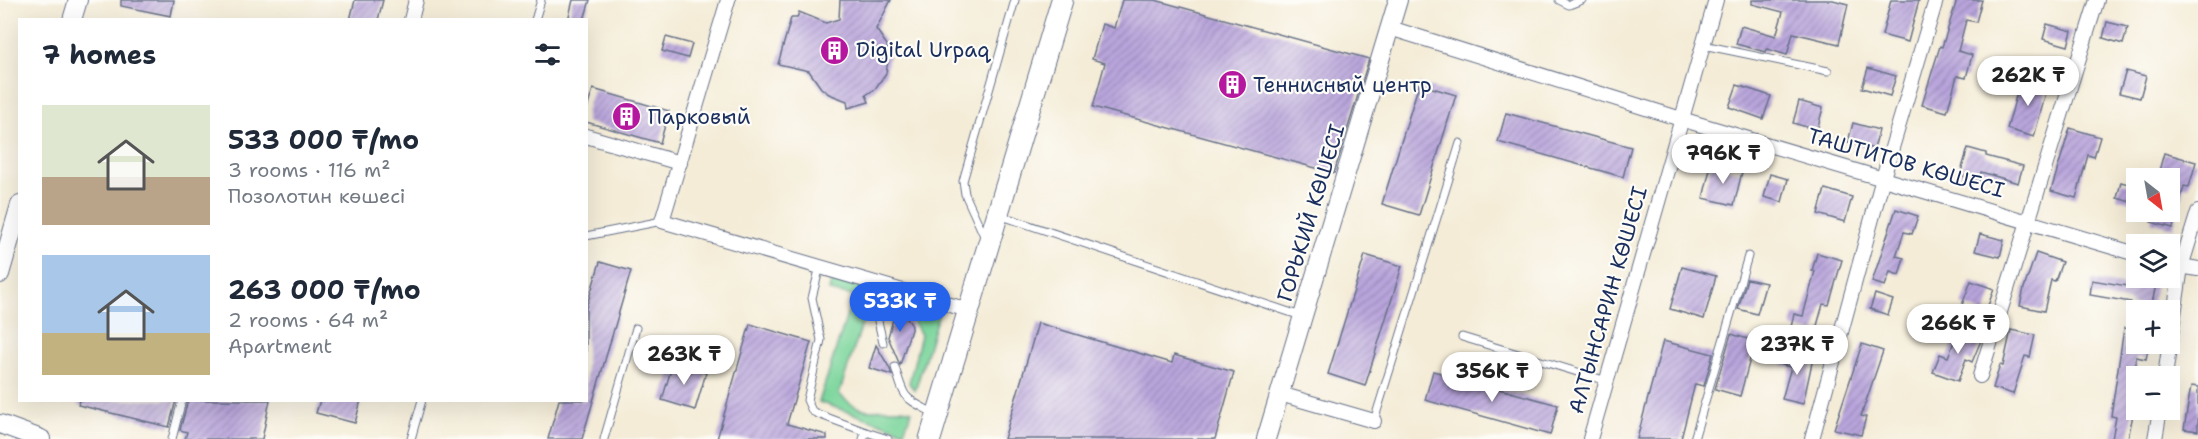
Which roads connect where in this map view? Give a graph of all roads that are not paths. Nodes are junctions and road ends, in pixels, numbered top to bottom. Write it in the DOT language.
graph roads {
  1 [pos="78,0"];
  2 [pos="416,0"];
  3 [pos="541,0"];
  4 [pos="728,0"];
  5 [pos="1015,0"];
  6 [pos="1062,0"];
  7 [pos="1398,0"];
  8 [pos="1559,0"];
  9 [pos="1582,0"];
  10 [pos="1716,0"];
  11 [pos="1936,0"];
  12 [pos="2097,0"];
  13 [pos="73,18"];
  14 [pos="412,18"];
  15 [pos="536,18"];
  16 [pos="1390,28"];
  17 [pos="1703,45"];
  18 [pos="1828,71"];
  19 [pos="1681,119"];
  20 [pos="588,137"];
  21 [pos="1460,143"];
  22 [pos="680,163"];
  23 [pos="1883,178"];
  24 [pos="18,212"];
  25 [pos="2198,212"];
  26 [pos="998,215"];
  27 [pos="662,221"];
  28 [pos="2028,221"];
  29 [pos="588,236"];
  30 [pos="988,246"];
  31 [pos="2126,251"];
  32 [pos="2180,254"];
  33 [pos="1748,256"];
  34 [pos="820,266"];
  35 [pos="2180,267"];
  36 [pos="2198,269"];
  37 [pos="0,274"];
  38 [pos="888,286"];
  39 [pos="2173,288"];
  40 [pos="968,310"];
  41 [pos="1304,316"];
  42 [pos="636,328"];
  43 [pos="1462,337"];
  44 [pos="883,344"];
  45 [pos="2166,366"];
  46 [pos="895,367"];
  47 [pos="1980,376"];
  48 [pos="1606,381"];
  49 [pos="1280,394"];
  50 [pos="181,402"];
  51 [pos="421,402"];
  52 [pos="937,415"];
  53 [pos="2158,420"];
  54 [pos="1374,421"];
  55 [pos="0,424"];
  56 [pos="864,435"];
  57 [pos="38,439"];
  58 [pos="172,439"];
  59 [pos="411,439"];
  60 [pos="604,439"];
  61 [pos="888,439"];
  62 [pos="930,439"];
  63 [pos="1266,439"];
  64 [pos="1590,439"];
  65 [pos="1694,439"];
  66 [pos="1812,439"];
  67 [pos="2155,439"];
  1 -- 13 [label="street"];
  2 -- 14 [label="street"];
  3 -- 15 [label="lane"];
  4 -- 22 [label="street"];
  5 -- 30 [label="lane"];
  6 -- 26 [label="main road"];
  7 -- 16 [label="street, ГОРЬКИЙ КӨШЕСІ"];
  8 -- 9 [label="lane"];
  10 -- 17 [label="street, АЛТЫНСАРИН КӨШЕСІ"];
  11 -- 23 [label="street"];
  12 -- 28 [label="street"];
  16 -- 19 [label="street, ТАШТИТОВ КӨШЕСІ"];
  16 -- 41 [label="street, ГОРЬКИЙ КӨШЕСІ"];
  17 -- 18 [label="lane"];
  17 -- 19 [label="street, АЛТЫНСАРИН КӨШЕСІ"];
  19 -- 23 [label="street, ТАШТИТОВ КӨШЕСІ"];
  19 -- 48 [label="street, АЛТЫНСАРИН КӨШЕСІ"];
  20 -- 22 [label="street"];
  21 -- 54 [label="lane"];
  22 -- 27 [label="street"];
  23 -- 28 [label="street, ТАШТИТОВ КӨШЕСІ"];
  23 -- 66 [label="street"];
  24 -- 37 [label="street"];
  25 -- 32 [label="street"];
  26 -- 30 [label="main road"];
  26 -- 41 [label="lane"];
  27 -- 29 [label="lane"];
  27 -- 34 [label="street"];
  28 -- 31 [label="street, ТАШТИТОВ КӨШЕСІ"];
  28 -- 47 [label="street"];
  30 -- 40 [label="main road"];
  33 -- 65 [label="lane"];
  34 -- 38 [label="street"];
  34 -- 56 [label="lane"];
  35 -- 36 [label="street"];
  38 -- 40 [label="street"];
  38 -- 44 [label="lane"];
  39 -- 45 [label="street"];
  40 -- 52 [label="main road"];
  41 -- 49 [label="street, ГОРЬКИЙ КӨШЕСІ"];
  42 -- 60 [label="lane"];
  43 -- 48 [label="lane"];
  46 -- 52 [label="lane"];
  48 -- 64 [label="street, АЛТЫНСАРИН КӨШЕСІ"];
  49 -- 54 [label="street"];
  49 -- 63 [label="street, ГОРЬКИЙ КӨШЕСІ"];
  50 -- 58 [label="lane"];
  51 -- 59 [label="lane"];
  52 -- 62 [label="main road"];
  53 -- 67 [label="street"];
  55 -- 57 [label="street"];
  56 -- 61 [label="lane"];
}
